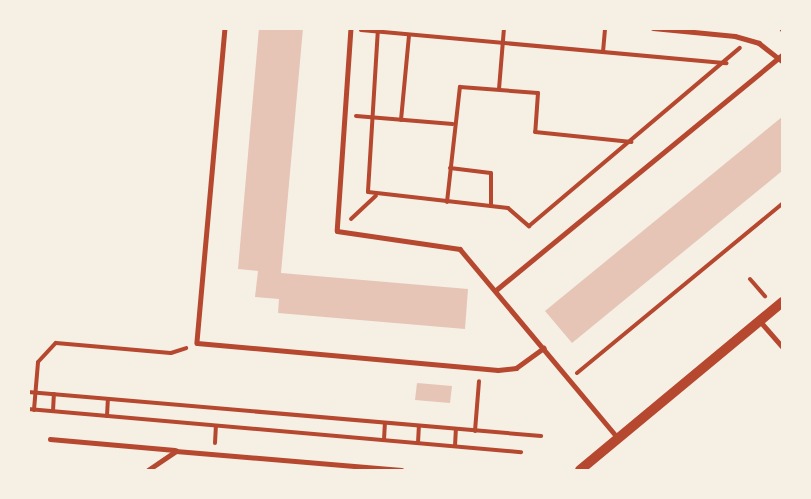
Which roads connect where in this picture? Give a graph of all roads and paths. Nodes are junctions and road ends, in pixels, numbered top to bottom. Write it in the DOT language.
graph roads {
  1 [pos="225,28"];
  2 [pos="504,28"];
  3 [pos="605,28"];
  4 [pos="653,28"];
  5 [pos="351,29"];
  6 [pos="378,30"];
  7 [pos="409,34"];
  8 [pos="503,43"];
  9 [pos="603,52"];
  10 [pos="782,58"];
  11 [pos="499,89"];
  12 [pos="344,115"];
  13 [pos="371,117"];
  14 [pos="401,120"];
  15 [pos="453,124"];
  16 [pos="632,142"];
  17 [pos="450,168"];
  18 [pos="376,196"];
  19 [pos="447,202"];
  20 [pos="783,204"];
  21 [pos="491,206"];
  22 [pos="337,231"];
  23 [pos="496,290"];
  24 [pos="783,302"];
  25 [pos="760,321"];
  26 [pos="197,344"];
  27 [pos="783,346"];
  28 [pos="544,348"];
  29 [pos="480,368"];
  30 [pos="569,379"];
  31 [pos="28,392"];
  32 [pos="36,393"];
  33 [pos="54,394"];
  34 [pos="108,399"];
  35 [pos="28,409"];
  36 [pos="34,410"];
  37 [pos="53,411"];
  38 [pos="107,416"];
  39 [pos="385,423"];
  40 [pos="419,426"];
  41 [pos="456,429"];
  42 [pos="474,431"];
  43 [pos="541,436"];
  44 [pos="618,438"];
  45 [pos="50,439"];
  46 [pos="384,440"];
  47 [pos="418,443"];
  48 [pos="455,446"];
  49 [pos="190,451"];
  50 [pos="521,452"];
  51 [pos="148,471"];
  52 [pos="401,471"];
  53 [pos="580,471"];
  1 -- 26 [label="lane"];
  2 -- 8 [label="path"];
  3 -- 9 [label="path"];
  4 -- 10 [label="lane"];
  5 -- 6 [label="path"];
  5 -- 12 [label="lane"];
  6 -- 7 [label="path"];
  6 -- 13 [label="path"];
  7 -- 8 [label="path"];
  7 -- 14 [label="path"];
  8 -- 9 [label="path"];
  8 -- 11 [label="path"];
  9 -- 16 [label="path"];
  10 -- 23 [label="lane"];
  11 -- 15 [label="path"];
  11 -- 16 [label="path"];
  12 -- 13 [label="path"];
  12 -- 22 [label="lane"];
  13 -- 14 [label="path"];
  13 -- 18 [label="path"];
  14 -- 15 [label="path"];
  15 -- 17 [label="path"];
  16 -- 21 [label="path"];
  17 -- 19 [label="path"];
  17 -- 21 [label="path"];
  18 -- 19 [label="path"];
  18 -- 22 [label="path"];
  19 -- 21 [label="path"];
  20 -- 30 [label="path"];
  22 -- 23 [label="lane"];
  23 -- 28 [label="lane"];
  24 -- 25 [label="street"];
  25 -- 27 [label="lane"];
  25 -- 44 [label="street"];
  26 -- 29 [label="lane"];
  26 -- 32 [label="path"];
  28 -- 29 [label="lane"];
  28 -- 30 [label="lane"];
  29 -- 42 [label="path"];
  30 -- 44 [label="lane"];
  31 -- 32 [label="path"];
  32 -- 33 [label="path"];
  32 -- 36 [label="path"];
  33 -- 34 [label="path"];
  33 -- 37 [label="path"];
  34 -- 38 [label="path"];
  34 -- 39 [label="path"];
  35 -- 36 [label="path"];
  36 -- 37 [label="path"];
  37 -- 38 [label="path"];
  38 -- 46 [label="path"];
  39 -- 40 [label="path"];
  39 -- 46 [label="path"];
  40 -- 41 [label="path"];
  40 -- 47 [label="path"];
  41 -- 42 [label="path"];
  41 -- 48 [label="path"];
  42 -- 43 [label="path"];
  44 -- 53 [label="street"];
  45 -- 49 [label="lane"];
  46 -- 47 [label="path"];
  47 -- 48 [label="path"];
  48 -- 50 [label="path"];
  49 -- 51 [label="lane"];
  49 -- 52 [label="lane"];
}
